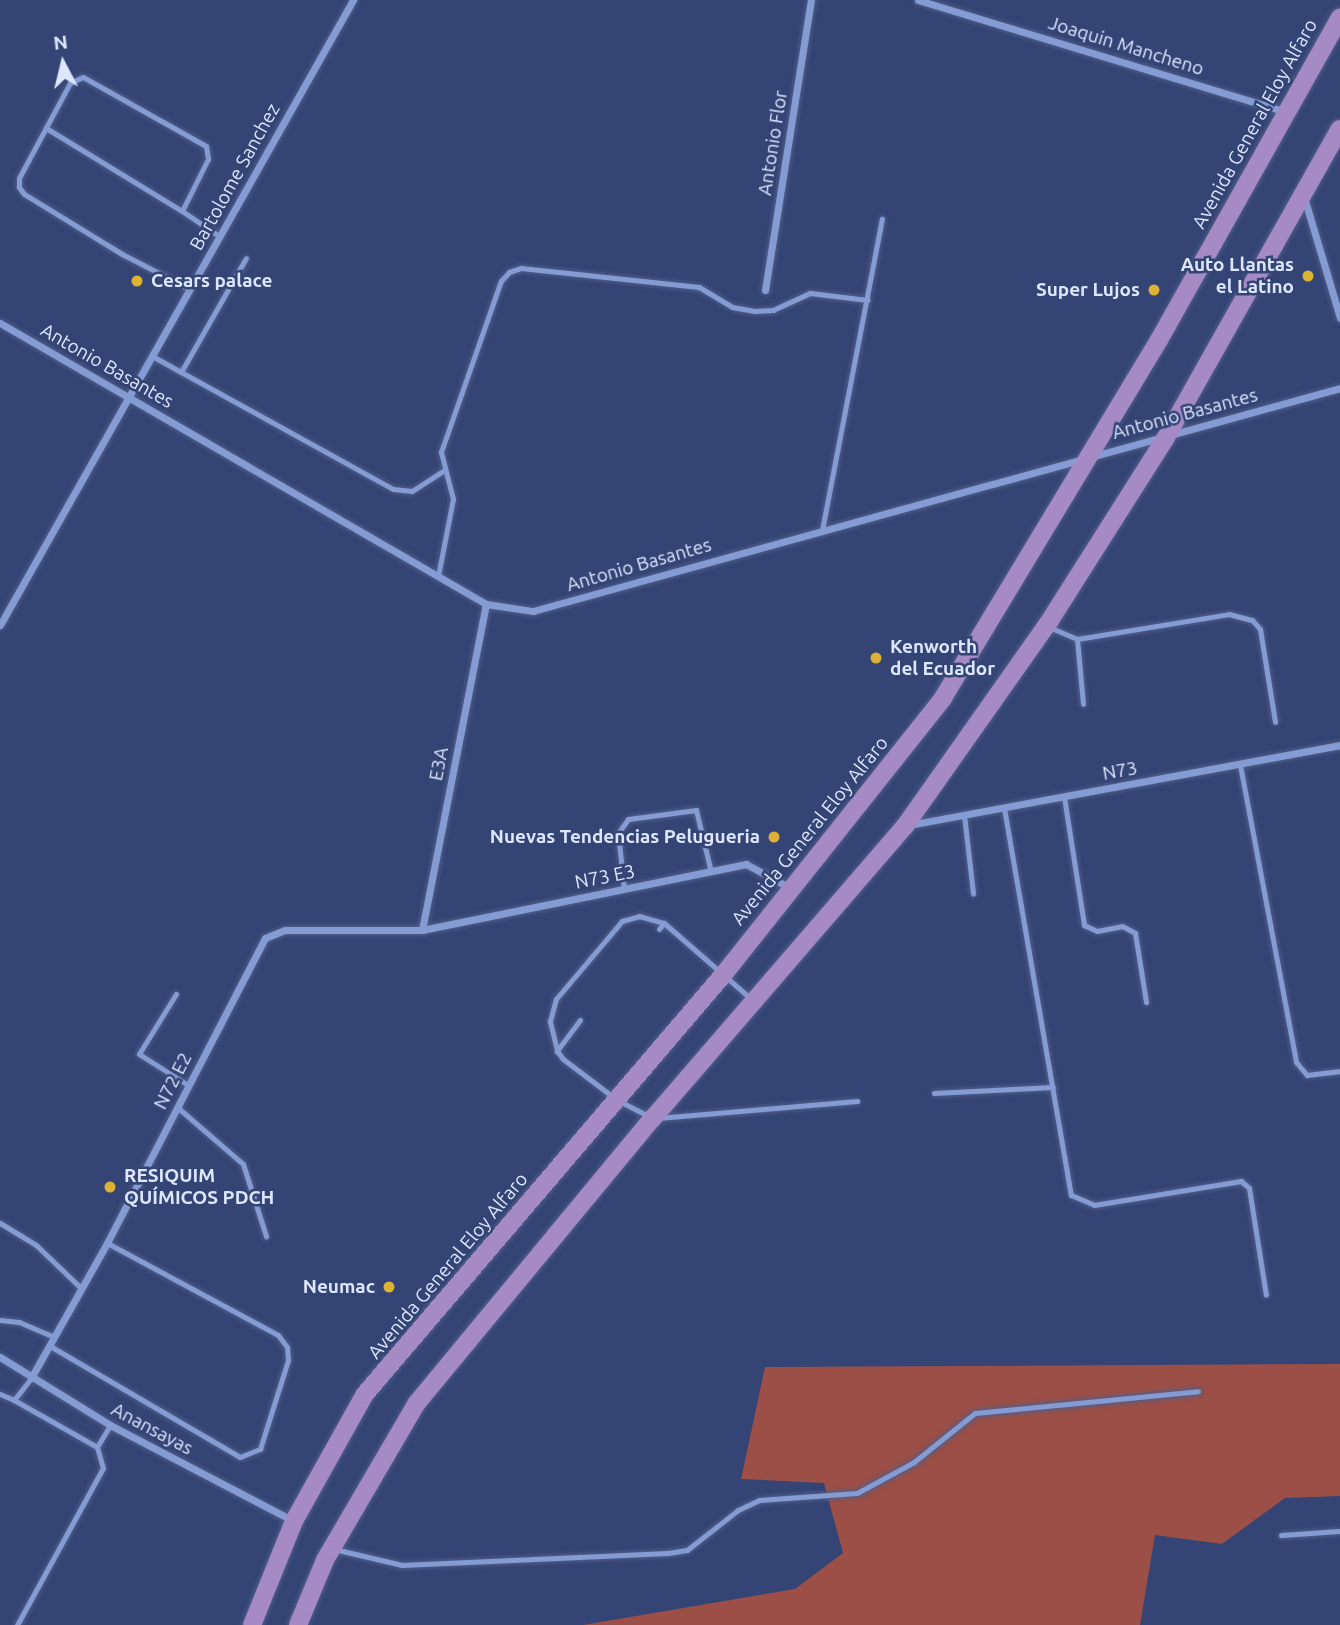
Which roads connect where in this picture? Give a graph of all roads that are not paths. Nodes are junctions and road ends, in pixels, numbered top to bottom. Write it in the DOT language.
graph roads {
  1 [pos="811,0"];
  2 [pos="350,1"];
  3 [pos="924,1"];
  4 [pos="1340,16"];
  5 [pos="1284,111"];
  6 [pos="46,128"];
  7 [pos="1340,129"];
  8 [pos="1304,195"];
  9 [pos="182,211"];
  10 [pos="882,219"];
  11 [pos="219,236"];
  12 [pos="246,258"];
  13 [pos="190,289"];
  14 [pos="765,290"];
  15 [pos="869,300"];
  16 [pos="1340,318"];
  17 [pos="0,323"];
  18 [pos="152,356"];
  19 [pos="181,372"];
  20 [pos="1340,388"];
  21 [pos="129,397"];
  22 [pos="1165,439"];
  23 [pos="1087,456"];
  24 [pos="443,470"];
  25 [pos="822,530"];
  26 [pos="438,576"];
  27 [pos="486,604"];
  28 [pos="0,625"];
  29 [pos="1047,625"];
  30 [pos="1077,639"];
  31 [pos="1083,704"];
  32 [pos="1275,722"];
  33 [pos="1340,746"];
  34 [pos="1240,765"];
  35 [pos="1064,797"];
  36 [pos="1004,808"];
  37 [pos="964,815"];
  38 [pos="905,826"];
  39 [pos="712,872"];
  40 [pos="790,888"];
  41 [pos="624,889"];
  42 [pos="973,893"];
  43 [pos="664,923"];
  44 [pos="659,929"];
  45 [pos="422,930"];
  46 [pos="723,975"];
  47 [pos="176,994"];
  48 [pos="754,1001"];
  49 [pos="1146,1002"];
  50 [pos="580,1020"];
  51 [pos="557,1051"];
  52 [pos="1340,1071"];
  53 [pos="188,1085"];
  54 [pos="1053,1087"];
  55 [pos="934,1093"];
  56 [pos="617,1100"];
  57 [pos="857,1101"];
  58 [pos="177,1107"];
  59 [pos="653,1118"];
  60 [pos="0,1223"];
  61 [pos="266,1236"];
  62 [pos="107,1243"];
  63 [pos="81,1288"];
  64 [pos="1266,1296"];
  65 [pos="0,1320"];
  66 [pos="55,1337"];
  67 [pos="50,1346"];
  68 [pos="0,1357"];
  69 [pos="31,1378"];
  70 [pos="1198,1391"];
  71 [pos="0,1394"];
  72 [pos="14,1401"];
  73 [pos="110,1425"];
  74 [pos="97,1447"];
  75 [pos="294,1521"];
  76 [pos="1340,1531"];
  77 [pos="1281,1535"];
  78 [pos="331,1548"];
  79 [pos="17,1625"];
  80 [pos="253,1625"];
  81 [pos="298,1625"];
  1 -- 14 [label="street, Antonio Flor"];
  2 -- 11 [label="street, Bartolome Sanchez"];
  3 -- 5 [label="street, Joaquin Mancheno"];
  4 -- 5 [label="main road, Avenida General Eloy Alfaro"];
  5 -- 23 [label="main road, Avenida General Eloy Alfaro"];
  6 -- 9 [label="lane"];
  6 -- 9 [label="lane"];
  6 -- 13 [label="lane"];
  7 -- 8 [label="main road"];
  8 -- 16 [label="street"];
  8 -- 22 [label="main road"];
  9 -- 11 [label="lane"];
  10 -- 15 [label="lane"];
  11 -- 13 [label="street, Bartolome Sanchez"];
  12 -- 19 [label="lane"];
  13 -- 18 [label="street, Bartolome Sanchez"];
  15 -- 24 [label="lane"];
  15 -- 25 [label="lane"];
  17 -- 21 [label="street, Antonio Basantes"];
  18 -- 19 [label="lane"];
  18 -- 21 [label="street, Bartolome Sanchez"];
  19 -- 24 [label="lane"];
  20 -- 22 [label="street, Antonio Basantes"];
  21 -- 26 [label="street, Antonio Basantes"];
  21 -- 28 [label="street, Bartolome Sanchez"];
  22 -- 23 [label="street, Antonio Basantes"];
  22 -- 29 [label="main road"];
  23 -- 25 [label="street, Antonio Basantes"];
  23 -- 40 [label="main road, Avenida General Eloy Alfaro"];
  24 -- 26 [label="lane"];
  25 -- 27 [label="street, Antonio Basantes"];
  26 -- 27 [label="street, Antonio Basantes"];
  27 -- 45 [label="street, E3A"];
  29 -- 30 [label="lane"];
  29 -- 38 [label="main road"];
  30 -- 31 [label="lane"];
  30 -- 32 [label="lane"];
  33 -- 34 [label="street, N73"];
  34 -- 35 [label="street, N73"];
  34 -- 52 [label="lane"];
  35 -- 36 [label="street, N73"];
  35 -- 49 [label="lane"];
  36 -- 37 [label="street, N73"];
  36 -- 54 [label="lane"];
  37 -- 38 [label="street, N73"];
  37 -- 42 [label="lane"];
  38 -- 48 [label="main road"];
  39 -- 40 [label="street, N73 E3"];
  39 -- 41 [label="street, N73 E3"];
  39 -- 41 [label="lane"];
  40 -- 46 [label="main road, Avenida General Eloy Alfaro"];
  41 -- 45 [label="street, N73 E3"];
  43 -- 44 [label="lane"];
  43 -- 46 [label="lane"];
  43 -- 51 [label="lane"];
  45 -- 53 [label="street, N72 E2"];
  46 -- 48 [label="lane"];
  46 -- 56 [label="main road, Avenida General Eloy Alfaro"];
  47 -- 53 [label="lane"];
  48 -- 59 [label="main road"];
  50 -- 51 [label="lane"];
  51 -- 56 [label="lane"];
  53 -- 58 [label="street, N72 E2"];
  54 -- 55 [label="lane"];
  54 -- 64 [label="lane"];
  56 -- 59 [label="lane"];
  56 -- 75 [label="main road, Avenida General Eloy Alfaro"];
  57 -- 59 [label="lane"];
  58 -- 61 [label="lane"];
  58 -- 62 [label="street, N72 E2"];
  59 -- 78 [label="main road"];
  60 -- 63 [label="lane"];
  62 -- 63 [label="street, N72 E2"];
  62 -- 67 [label="lane"];
  63 -- 66 [label="street, N72 E2"];
  65 -- 66 [label="lane"];
  66 -- 67 [label="street, N72 E2"];
  67 -- 69 [label="street, N72 E2"];
  68 -- 69 [label="street, Anansayas"];
  69 -- 72 [label="lane"];
  69 -- 73 [label="street, Anansayas"];
  70 -- 78 [label="lane"];
  71 -- 72 [label="lane"];
  72 -- 74 [label="lane"];
  73 -- 74 [label="lane"];
  73 -- 75 [label="street, Anansayas"];
  74 -- 79 [label="lane"];
  75 -- 80 [label="main road, Avenida General Eloy Alfaro"];
  76 -- 77 [label="lane"];
  78 -- 81 [label="main road"];
}
